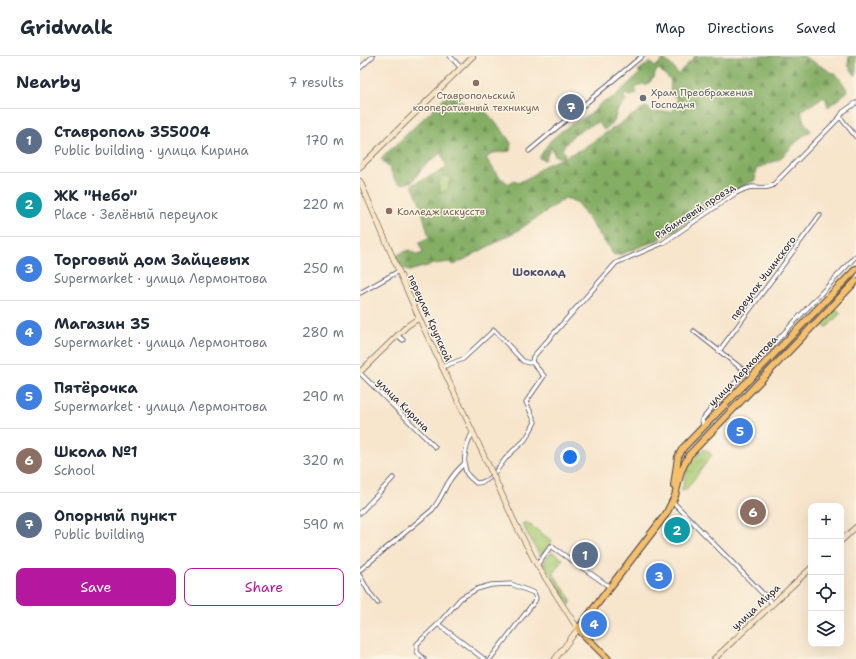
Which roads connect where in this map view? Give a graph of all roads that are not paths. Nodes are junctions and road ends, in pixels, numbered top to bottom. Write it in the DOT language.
graph roads {
  1 [pos="374,56"];
  2 [pos="450,56"];
  3 [pos="473,56"];
  4 [pos="642,56"];
  5 [pos="360,68"];
  6 [pos="461,68"];
  7 [pos="856,103"];
  8 [pos="840,117"];
  9 [pos="856,137"];
  10 [pos="529,151"];
  11 [pos="360,167"];
  12 [pos="360,181"];
  13 [pos="820,215"];
  14 [pos="856,256"];
  15 [pos="856,269"];
  16 [pos="399,271"];
  17 [pos="856,281"];
  18 [pos="360,293"];
  19 [pos="419,318"];
  20 [pos="694,331"];
  21 [pos="398,335"];
  22 [pos="403,340"];
  23 [pos="719,350"];
  24 [pos="532,362"];
  25 [pos="442,367"];
  26 [pos="746,372"];
  27 [pos="360,373"];
  28 [pos="703,427"];
  29 [pos="473,432"];
  30 [pos="435,447"];
  31 [pos="683,448"];
  32 [pos="689,455"];
  33 [pos="465,463"];
  34 [pos="393,478"];
  35 [pos="673,502"];
  36 [pos="360,513"];
  37 [pos="856,527"];
  38 [pos="843,539"];
  39 [pos="537,565"];
  40 [pos="360,570"];
  41 [pos="808,571"];
  42 [pos="360,576"];
  43 [pos="610,587"];
  44 [pos="378,603"];
  45 [pos="773,604"];
  46 [pos="438,624"];
  47 [pos="578,629"];
  48 [pos="424,659"];
  49 [pos="484,659"];
  50 [pos="490,659"];
  51 [pos="555,659"];
  52 [pos="608,659"];
  53 [pos="714,659"];
  1 -- 5 [label="street"];
  2 -- 6 [label="street"];
  3 -- 6 [label="street"];
  4 -- 10 [label="street"];
  6 -- 11 [label="street"];
  7 -- 8 [label="street, Рябиновый проезд"];
  8 -- 9 [label="street"];
  8 -- 24 [label="street, Рябиновый проезд"];
  12 -- 16 [label="street, переулок Крупской"];
  13 -- 23 [label="street, переулок Ушинского"];
  14 -- 26 [label="street"];
  15 -- 28 [label="main road, улица Лермонтова"];
  16 -- 18 [label="street"];
  16 -- 19 [label="street, переулок Крупской"];
  17 -- 32 [label="main road, улица Лермонтова"];
  19 -- 21 [label="street"];
  19 -- 25 [label="street, переулок Крупской"];
  20 -- 23 [label="street"];
  21 -- 22 [label="street"];
  21 -- 27 [label="street"];
  23 -- 26 [label="street"];
  24 -- 25 [label="street"];
  24 -- 33 [label="street"];
  25 -- 29 [label="street, переулок Крупской"];
  26 -- 28 [label="street"];
  27 -- 30 [label="street, улица Кирина"];
  28 -- 31 [label="main road, улица Лермонтова"];
  29 -- 33 [label="street"];
  29 -- 39 [label="street, переулок Крупской, bridge"];
  31 -- 32 [label="main road"];
  31 -- 35 [label="main road, улица Лермонтова"];
  32 -- 35 [label="main road, улица Лермонтова"];
  33 -- 40 [label="street"];
  34 -- 36 [label="street"];
  35 -- 43 [label="main road, улица Лермонтова"];
  35 -- 45 [label="street"];
  37 -- 38 [label="street"];
  39 -- 43 [label="street"];
  39 -- 47 [label="street"];
  41 -- 45 [label="street, улица Мира"];
  42 -- 44 [label="street"];
  43 -- 47 [label="main road, улица Лермонтова"];
  45 -- 53 [label="street, улица Мира"];
  46 -- 48 [label="street"];
  46 -- 49 [label="street"];
  46 -- 50 [label="street"];
  47 -- 51 [label="street, улица Лермонтова"];
  47 -- 52 [label="main road"];
}
